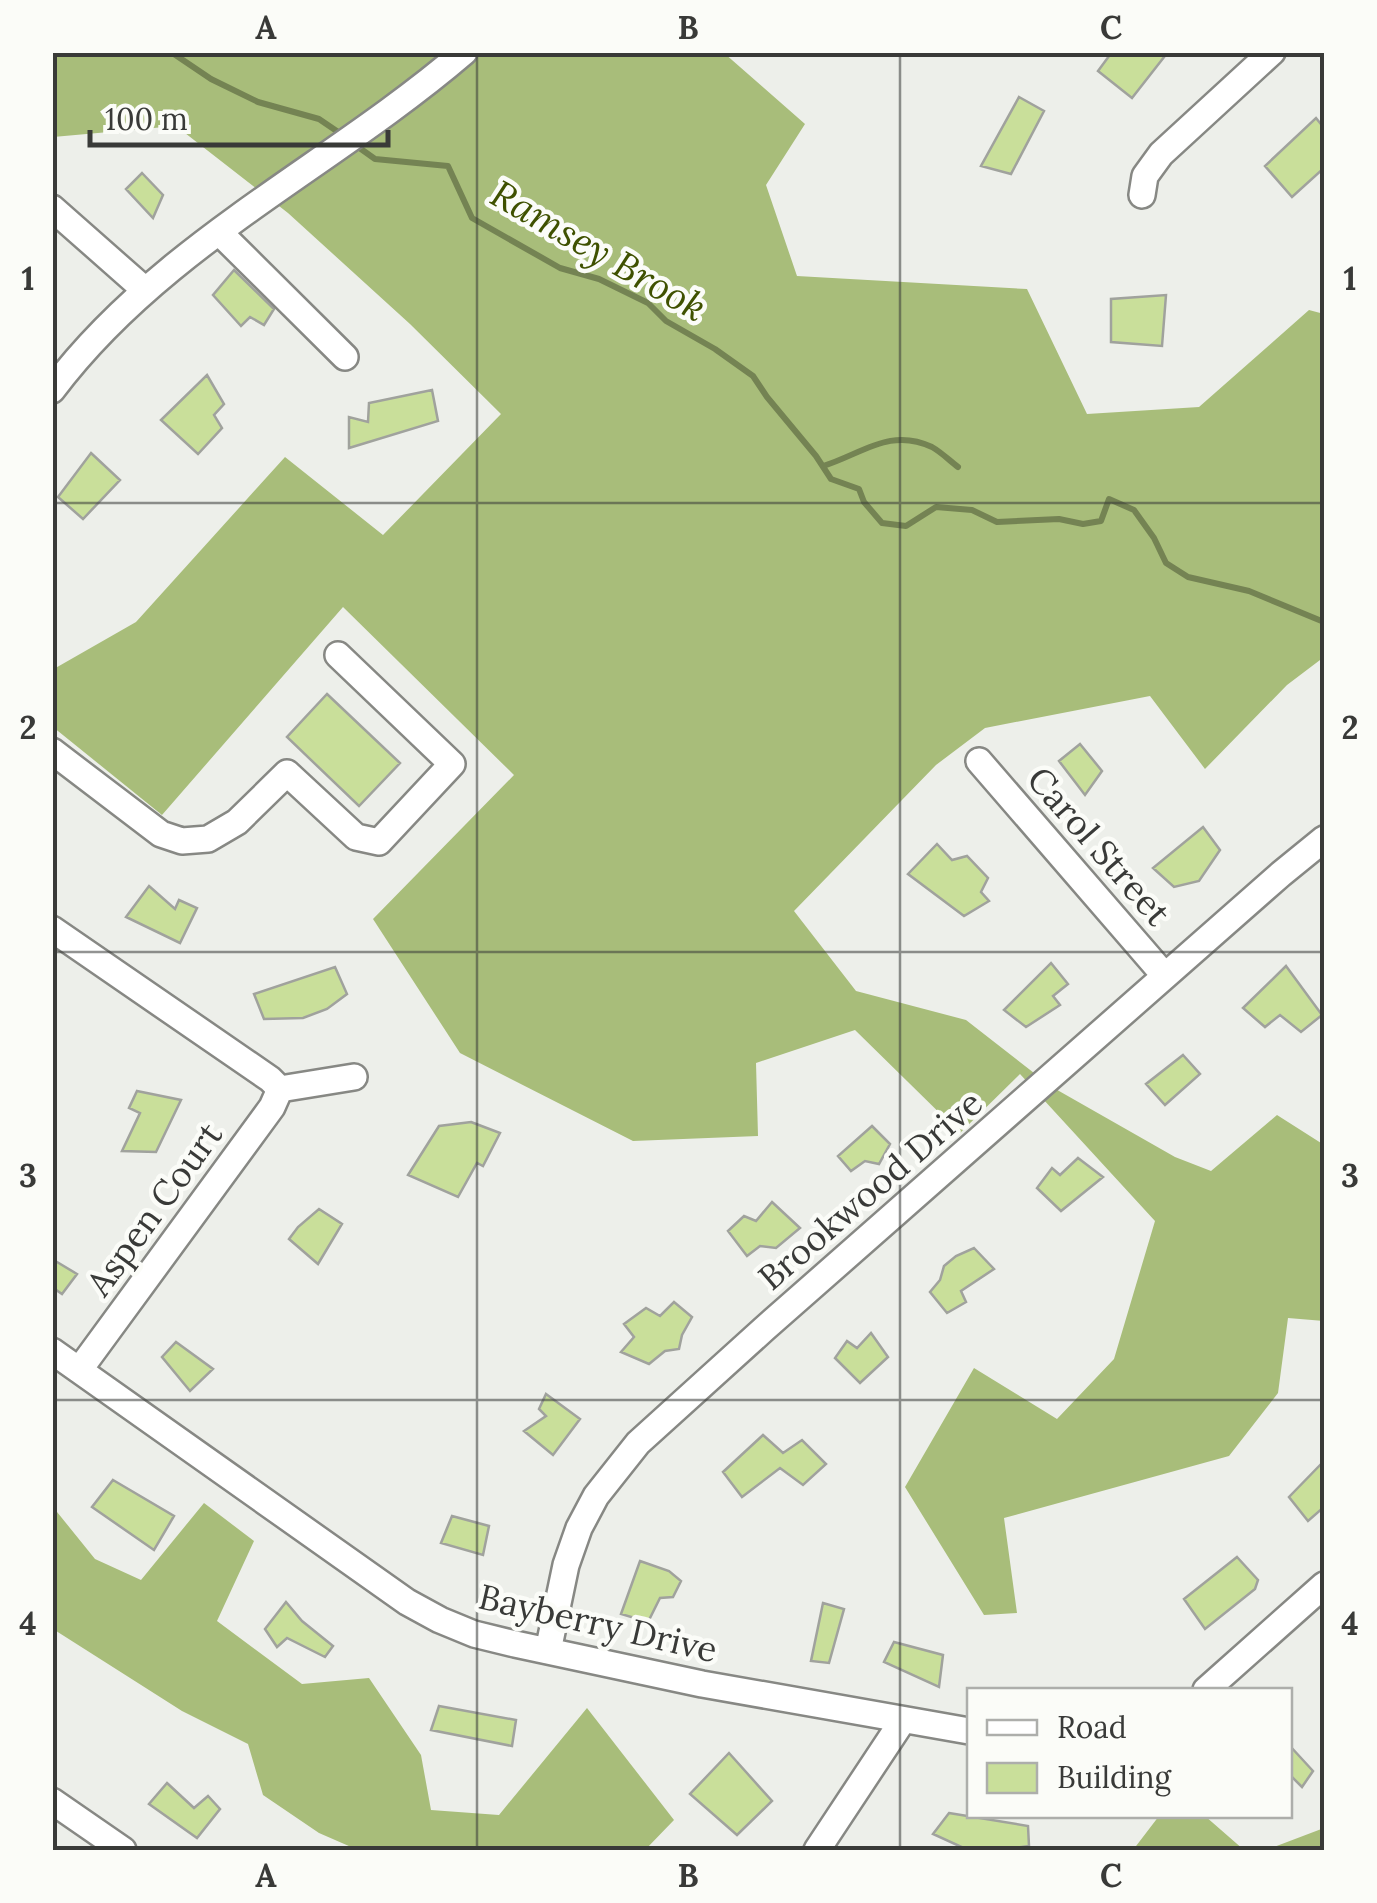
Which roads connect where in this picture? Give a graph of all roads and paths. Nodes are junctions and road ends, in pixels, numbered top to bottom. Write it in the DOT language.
graph roads {
  1 [pos="464,52"];
  2 [pos="1272,52"];
  3 [pos="1142,195"];
  4 [pos="52,208"];
  5 [pos="220,232"];
  6 [pos="145,290"];
  7 [pos="345,357"];
  8 [pos="52,390"];
  9 [pos="338,654"];
  10 [pos="52,751"];
  11 [pos="979,762"];
  12 [pos="1324,838"];
  13 [pos="52,929"];
  14 [pos="1165,976"];
  15 [pos="354,1078"];
  16 [pos="280,1089"];
  17 [pos="52,1351"];
  18 [pos="80,1369"];
  19 [pos="1324,1585"];
  20 [pos="548,1651"];
  21 [pos="1208,1688"];
  22 [pos="903,1720"];
  23 [pos="967,1731"];
  24 [pos="52,1800"];
  25 [pos="123,1850"];
  26 [pos="817,1850"];
  1 -- 5 [label="street"];
  2 -- 3 [label="street"];
  4 -- 6 [label="street"];
  5 -- 6 [label="street"];
  5 -- 7 [label="street"];
  6 -- 8 [label="street"];
  9 -- 10 [label="street"];
  11 -- 14 [label="street, Carol Street"];
  12 -- 14 [label="street, Brookwood Drive"];
  13 -- 16 [label="street"];
  14 -- 20 [label="street, Brookwood Drive"];
  15 -- 16 [label="street"];
  16 -- 18 [label="street, Aspen Court"];
  17 -- 18 [label="street, Bayberry Drive"];
  18 -- 20 [label="street, Bayberry Drive"];
  19 -- 21 [label="street"];
  20 -- 22 [label="street, Bayberry Drive"];
  22 -- 23 [label="street, Bayberry Drive"];
  22 -- 26 [label="street"];
  24 -- 25 [label="street"];
}
